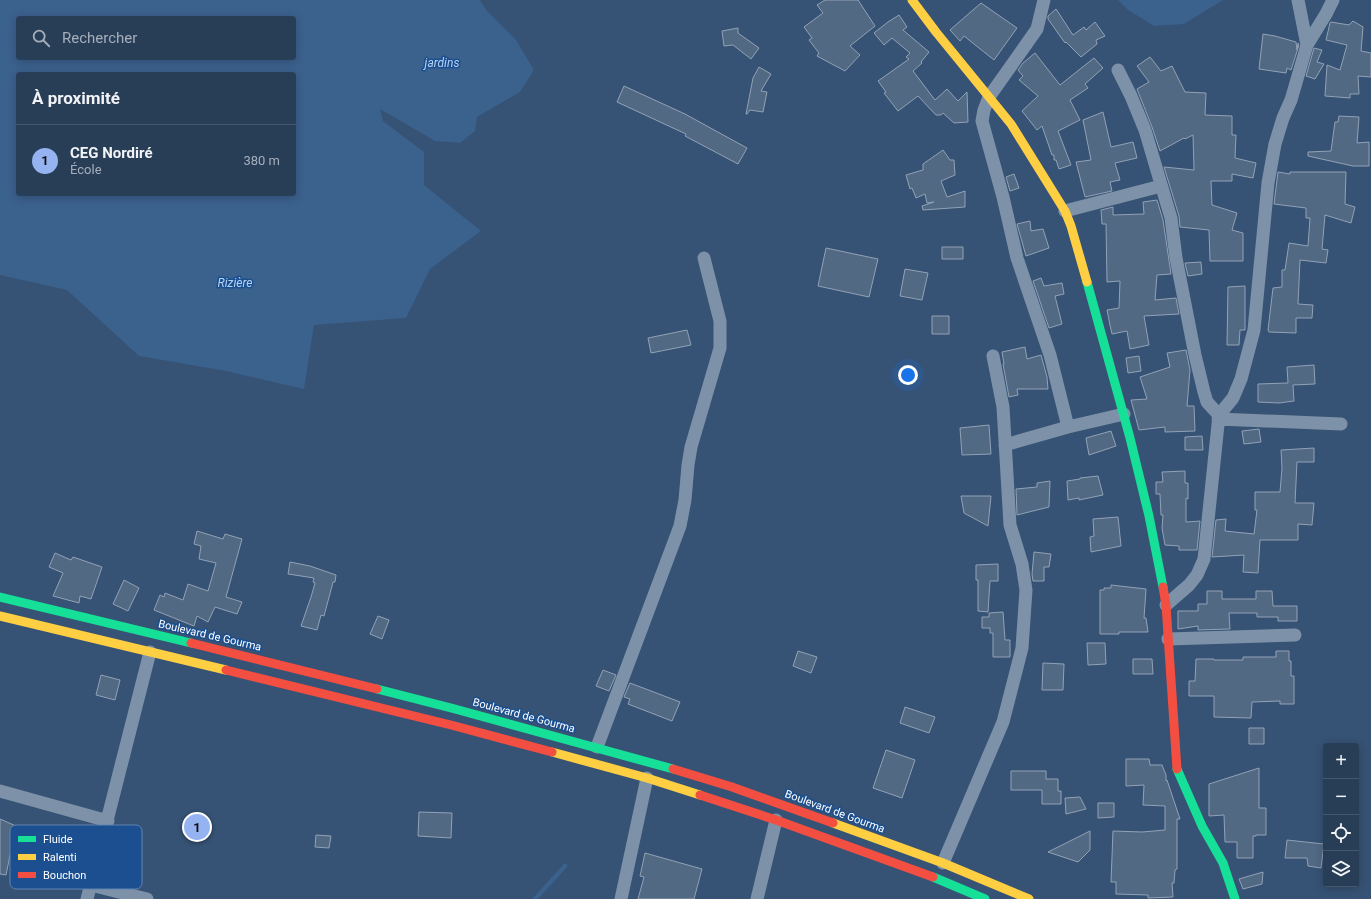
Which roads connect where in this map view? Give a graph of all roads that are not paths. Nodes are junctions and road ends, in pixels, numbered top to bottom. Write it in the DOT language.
graph roads {
  1 [pos="912,0"];
  2 [pos="1044,0"];
  3 [pos="1298,0"];
  4 [pos="1333,0"];
  5 [pos="1307,45"];
  6 [pos="1118,70"];
  7 [pos="989,97"];
  8 [pos="1161,186"];
  9 [pos="1065,211"];
  10 [pos="704,258"];
  11 [pos="993,356"];
  12 [pos="1124,414"];
  13 [pos="1218,417"];
  14 [pos="1341,424"];
  15 [pos="1068,427"];
  16 [pos="1005,445"];
  17 [pos="1166,606"];
  18 [pos="1,609"];
  19 [pos="1295,635"];
  20 [pos="1168,639"];
  21 [pos="150,652"];
  22 [pos="597,747"];
  23 [pos="647,778"];
  24 [pos="0,791"];
  25 [pos="776,820"];
  26 [pos="108,821"];
  27 [pos="107,825"];
  28 [pos="943,863"];
  29 [pos="90,889"];
  30 [pos="107,889"];
  31 [pos="87,899"];
  32 [pos="147,899"];
  33 [pos="621,899"];
  34 [pos="757,899"];
  35 [pos="985,899"];
  36 [pos="1029,899"];
  37 [pos="1235,899"];
  1 -- 7 [label="main road"];
  2 -- 7 [label="street"];
  3 -- 5 [label="street"];
  4 -- 5 [label="street"];
  5 -- 13 [label="street"];
  6 -- 8 [label="street"];
  7 -- 9 [label="main road"];
  7 -- 15 [label="street"];
  8 -- 9 [label="street"];
  8 -- 13 [label="street"];
  9 -- 12 [label="main road"];
  10 -- 22 [label="street"];
  11 -- 16 [label="street"];
  12 -- 15 [label="street"];
  12 -- 17 [label="main road"];
  13 -- 14 [label="street"];
  13 -- 17 [label="street"];
  15 -- 16 [label="street"];
  16 -- 28 [label="street"];
  17 -- 20 [label="main road"];
  18 -- 21 [label="main road, Boulevard de Gourma"];
  18 -- 22 [label="main road, Boulevard de Gourma"];
  19 -- 20 [label="street"];
  20 -- 37 [label="main road"];
  21 -- 23 [label="main road, Boulevard de Gourma"];
  21 -- 26 [label="street"];
  22 -- 28 [label="main road, Boulevard de Gourma"];
  23 -- 25 [label="main road, Boulevard de Gourma"];
  23 -- 33 [label="street"];
  24 -- 26 [label="street"];
  25 -- 34 [label="street"];
  25 -- 35 [label="main road, Boulevard de Gourma"];
  26 -- 27 [label="street"];
  28 -- 36 [label="main road, Boulevard de Gourma"];
  29 -- 31 [label="street"];
  30 -- 32 [label="street"];
}
